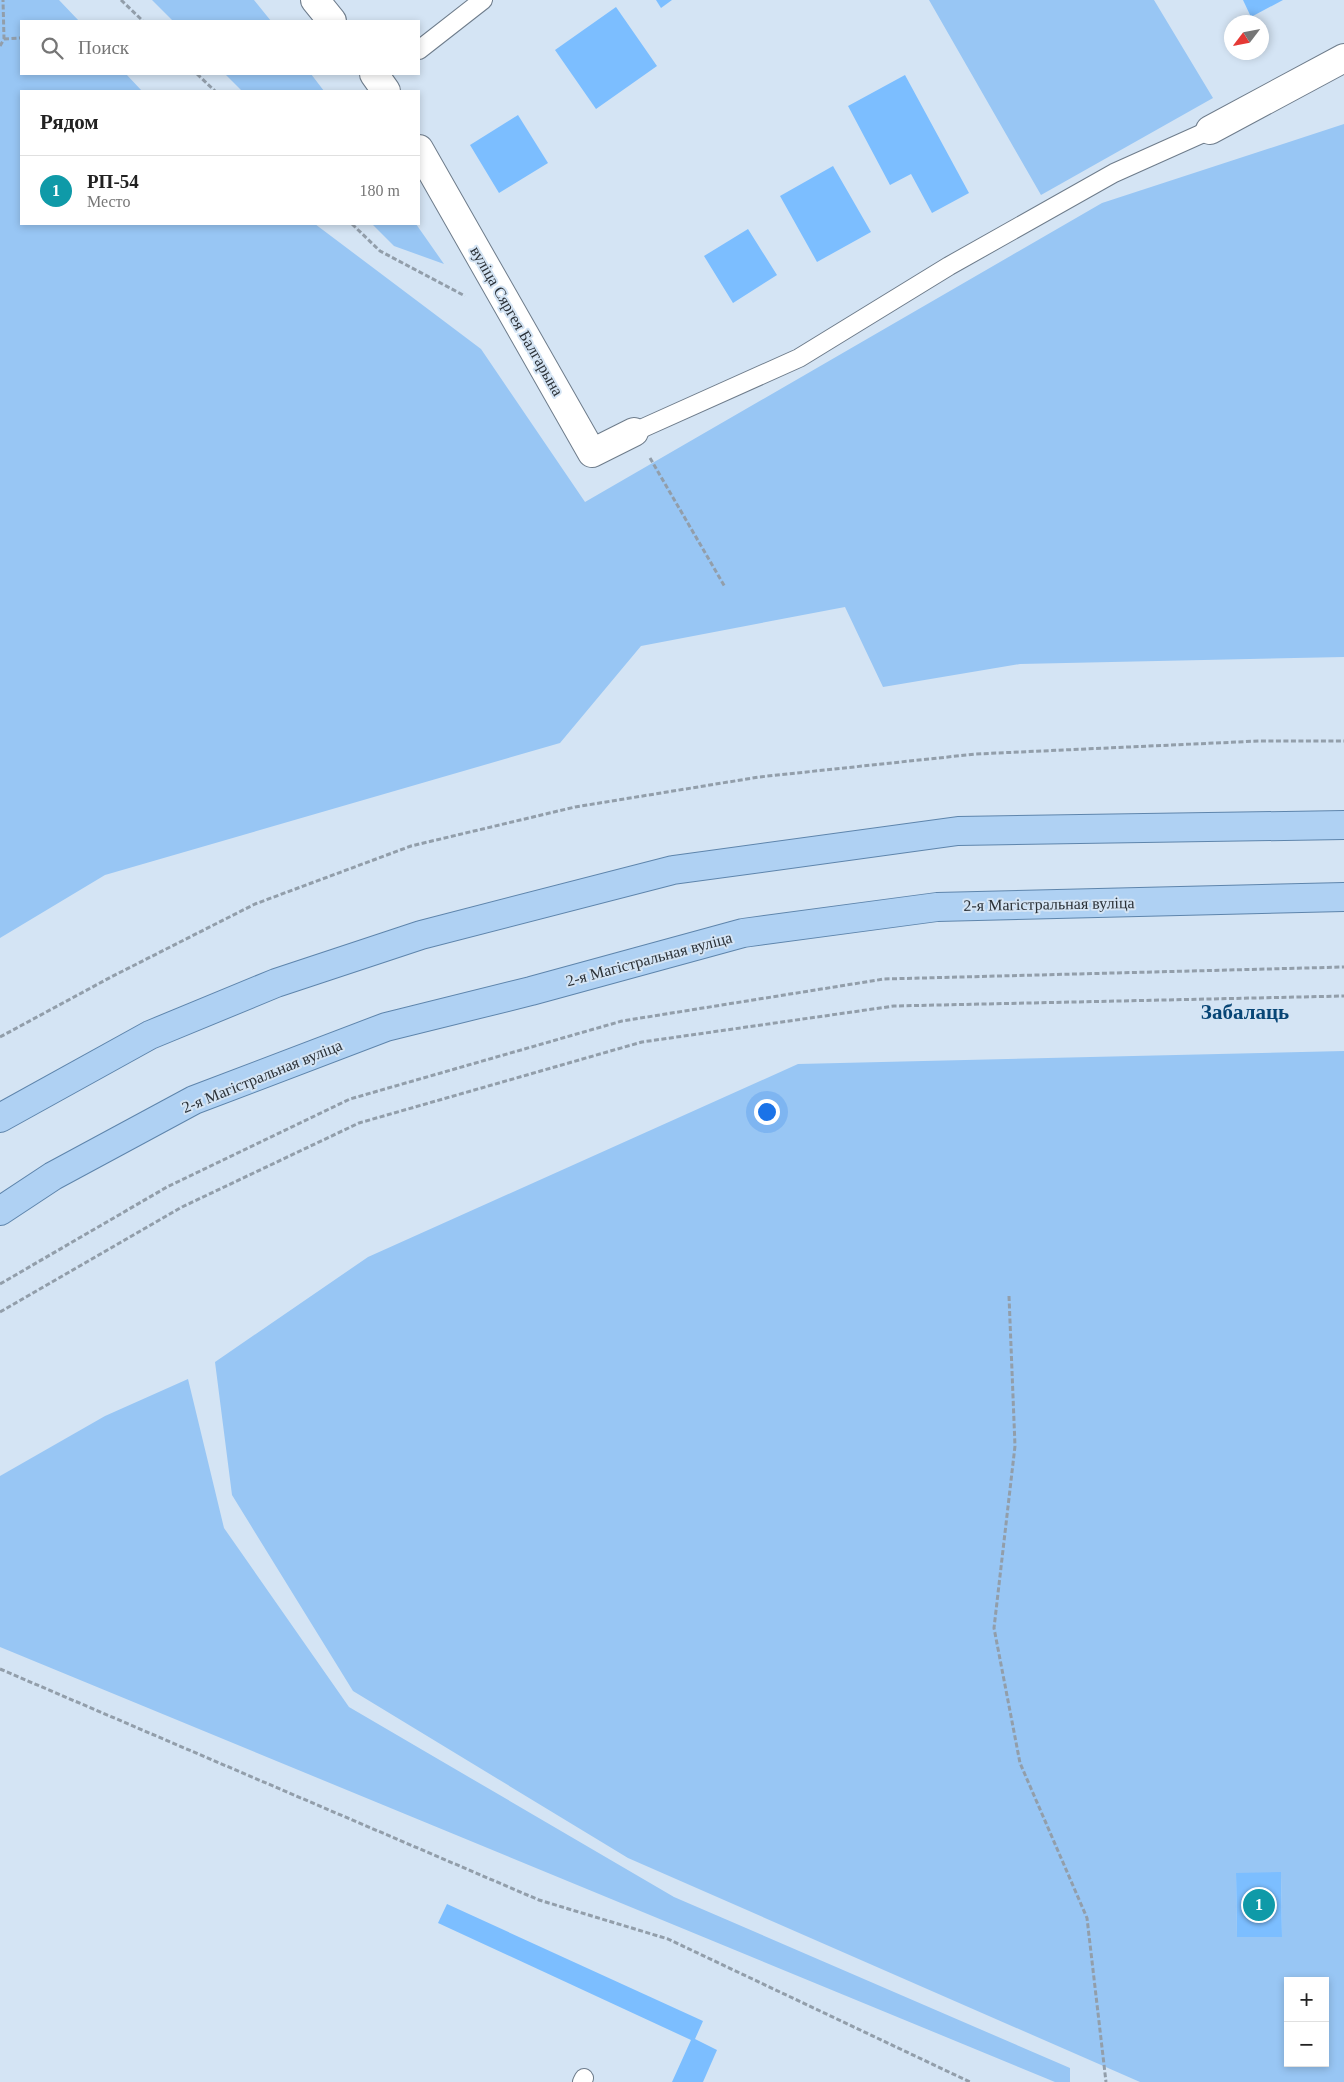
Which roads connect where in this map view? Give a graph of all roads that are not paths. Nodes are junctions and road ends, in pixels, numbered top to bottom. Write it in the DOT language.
graph roads {
  1 [pos="315,0"];
  2 [pos="483,0"];
  3 [pos="331,20"];
  4 [pos="420,49"];
  5 [pos="1344,58"];
  6 [pos="1210,130"];
  7 [pos="420,151"];
  8 [pos="634,432"];
  9 [pos="1344,825"];
  10 [pos="1344,897"];
  11 [pos="0,1118"];
  12 [pos="0,1211"];
  1 -- 3 [label="street"];
  2 -- 4 [label="lane"];
  5 -- 6 [label="street"];
  6 -- 8 [label="lane"];
  7 -- 8 [label="street, вуліца Сяргея Балгарына"];
  9 -- 11 [label="main road"];
  10 -- 12 [label="main road, 2-я Магістральная вуліца"];
}
